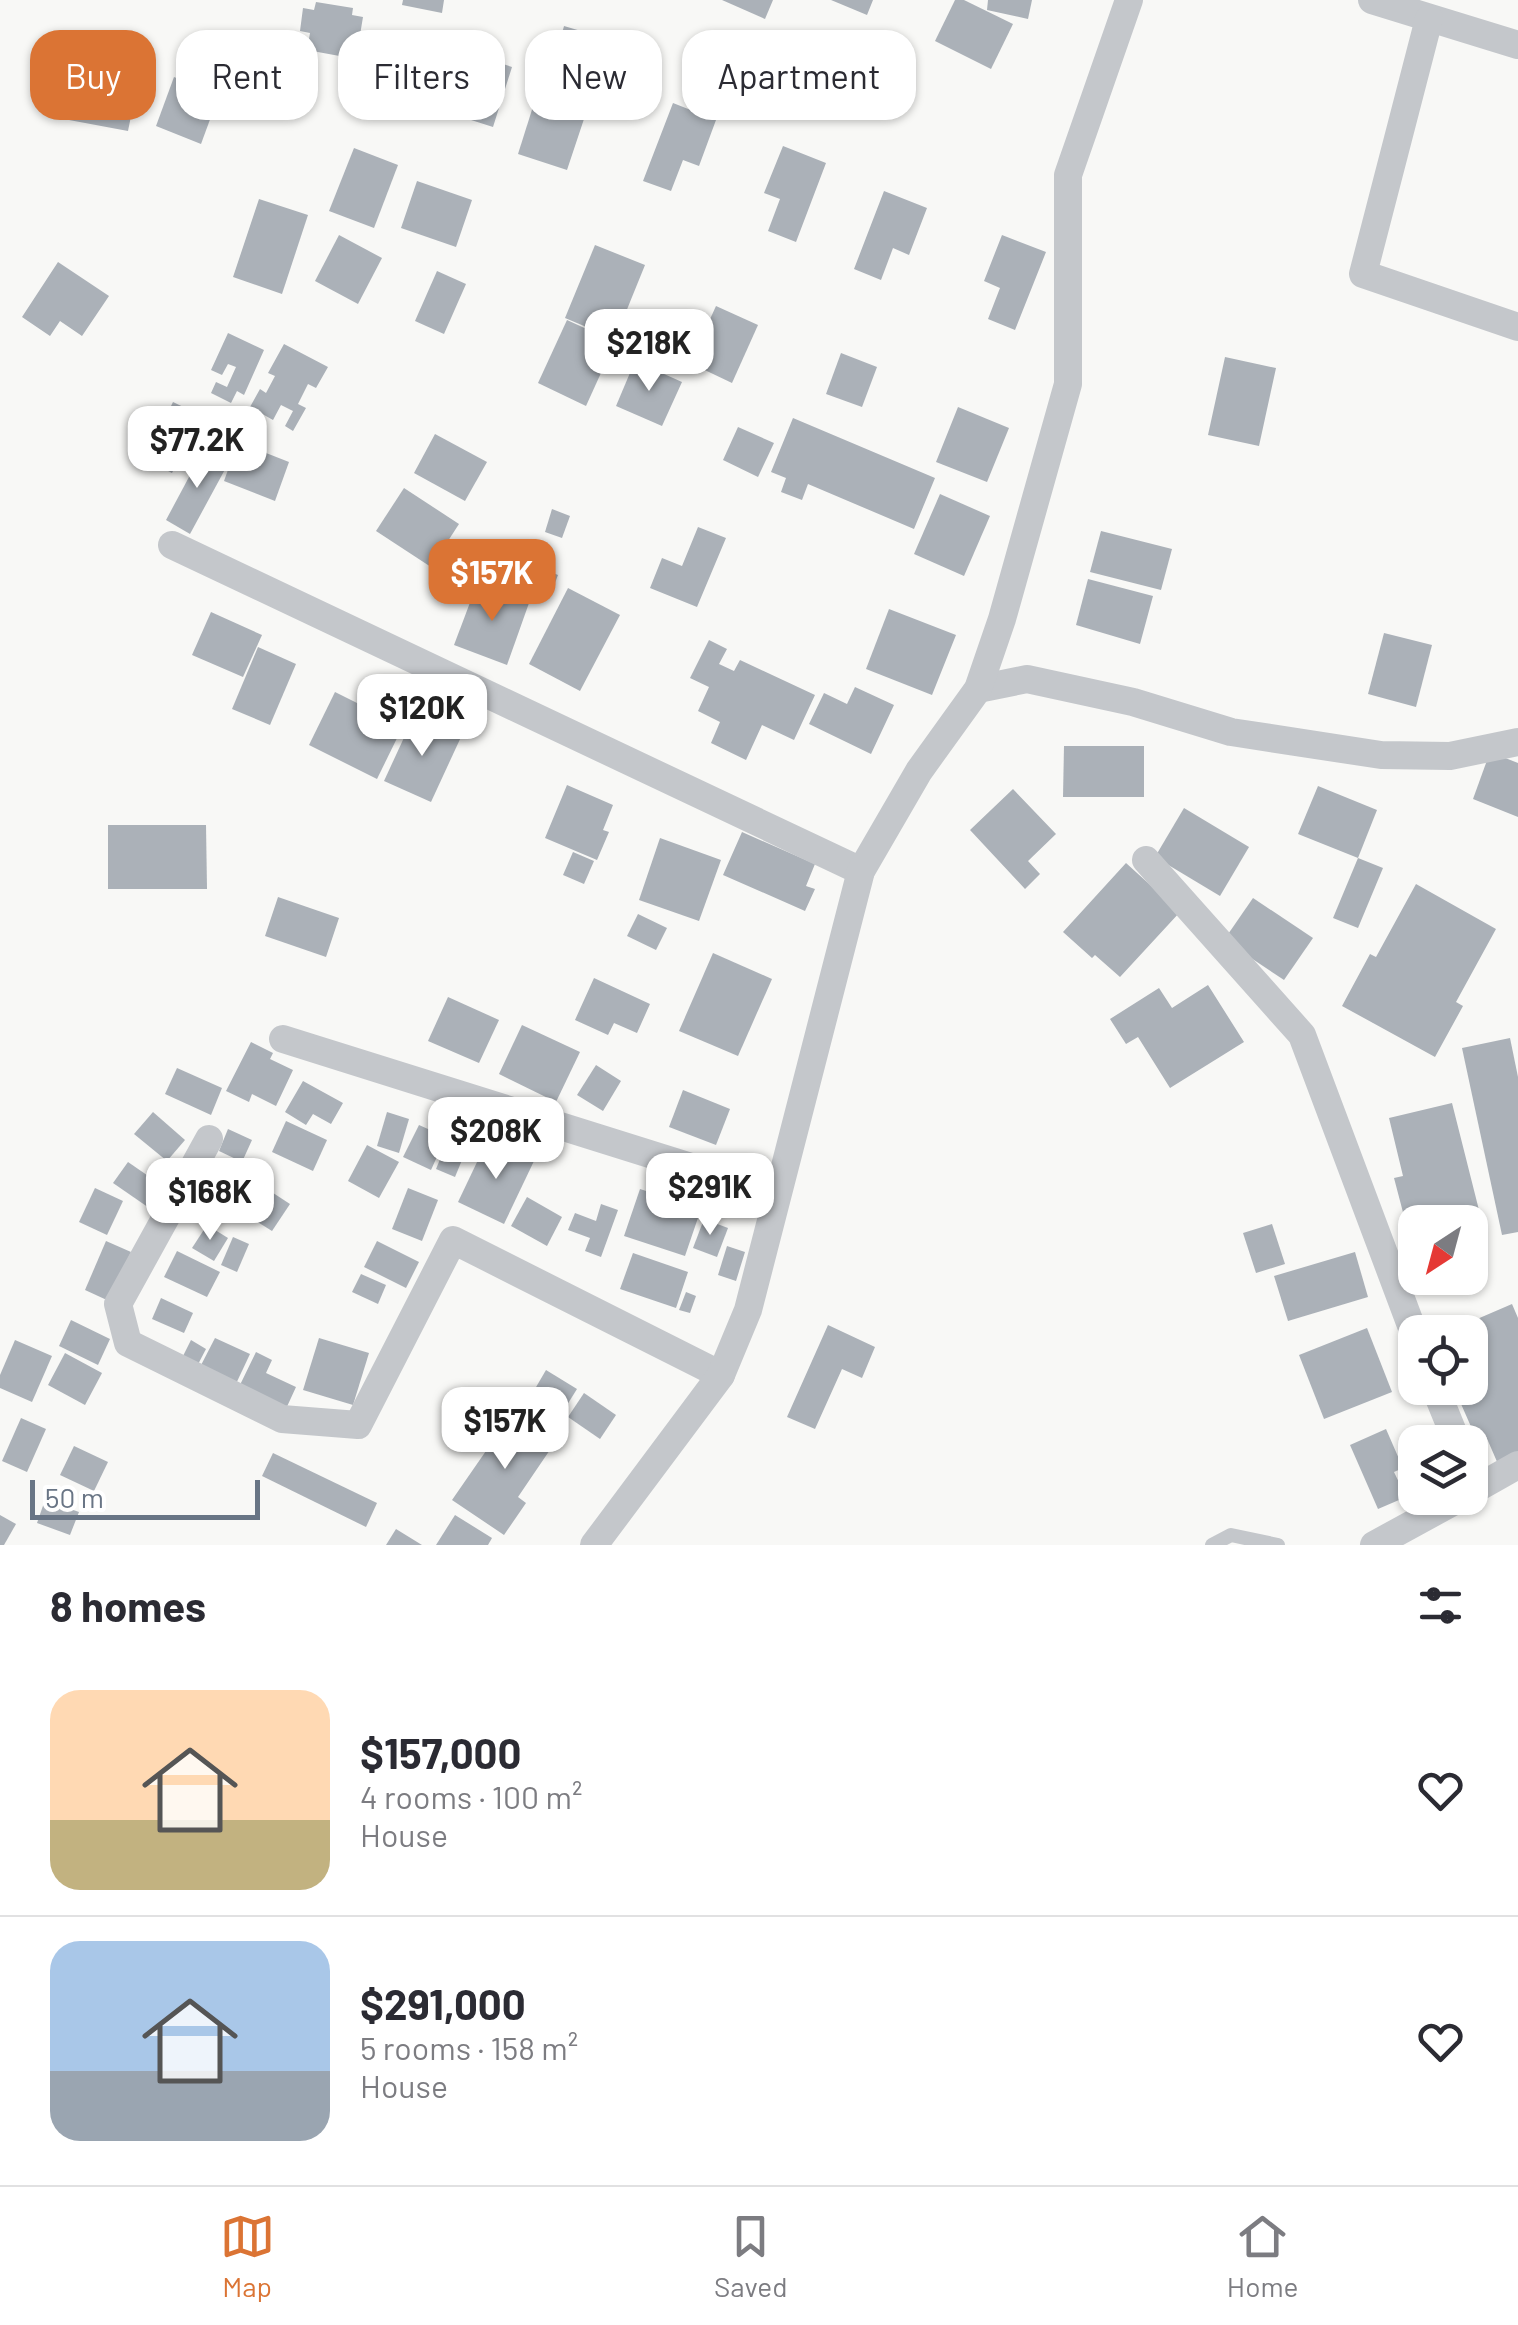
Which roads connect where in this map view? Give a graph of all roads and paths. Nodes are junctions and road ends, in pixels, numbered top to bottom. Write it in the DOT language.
graph roads {
  1 [pos="1129,0"];
  2 [pos="1372,0"];
  3 [pos="1429,19"];
  4 [pos="1518,44"];
  5 [pos="1518,326"];
  6 [pos="172,545"];
  7 [pos="978,688"];
  8 [pos="1518,742"];
  9 [pos="1146,860"];
  10 [pos="861,871"];
  11 [pos="283,1039"];
  12 [pos="209,1139"];
  13 [pos="777,1194"];
  14 [pos="1407,1315"];
  15 [pos="722,1375"];
  16 [pos="1518,1465"];
  17 [pos="1488,1480"];
  18 [pos="1425,1515"];
  19 [pos="594,1545"];
  20 [pos="1212,1545"];
  21 [pos="1278,1545"];
  22 [pos="1374,1545"];
  1 -- 7 [label="street"];
  2 -- 3 [label="street"];
  3 -- 4 [label="street"];
  3 -- 5 [label="street"];
  6 -- 10 [label="street"];
  7 -- 8 [label="street"];
  7 -- 10 [label="street"];
  9 -- 14 [label="street"];
  10 -- 13 [label="street"];
  11 -- 13 [label="street"];
  12 -- 15 [label="street"];
  13 -- 15 [label="street"];
  15 -- 19 [label="street"];
  16 -- 17 [label="street"];
  18 -- 22 [label="street"];
  20 -- 21 [label="lane"];
}
